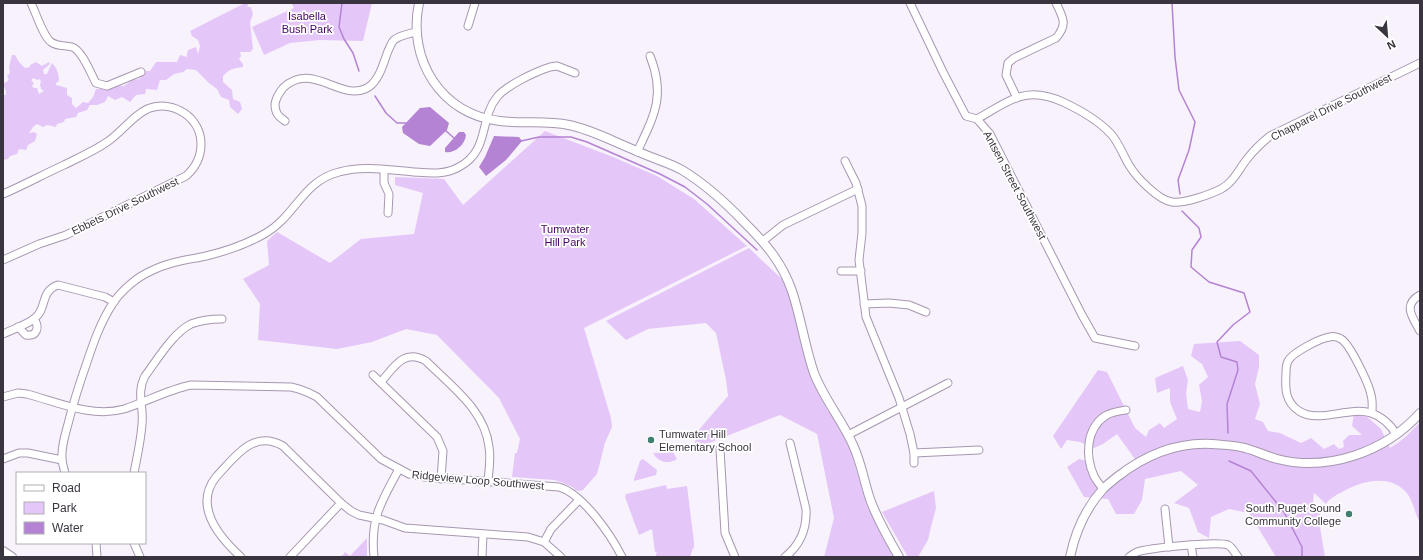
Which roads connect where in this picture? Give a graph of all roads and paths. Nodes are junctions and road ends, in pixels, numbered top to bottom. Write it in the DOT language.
graph roads {
  1 [pos="31,3"];
  2 [pos="419,3"];
  3 [pos="475,3"];
  4 [pos="910,3"];
  5 [pos="1056,3"];
  6 [pos="468,26"];
  7 [pos="416,32"];
  8 [pos="650,56"];
  9 [pos="1420,63"];
  10 [pos="141,72"];
  11 [pos="574,73"];
  12 [pos="1017,98"];
  13 [pos="488,119"];
  14 [pos="977,119"];
  15 [pos="285,122"];
  16 [pos="637,152"];
  17 [pos="845,161"];
  18 [pos="384,170"];
  19 [pos="858,189"];
  20 [pos="3,194"];
  21 [pos="388,212"];
  22 [pos="763,241"];
  23 [pos="3,260"];
  24 [pos="841,271"];
  25 [pos="861,272"];
  26 [pos="1420,295"];
  27 [pos="114,302"];
  28 [pos="864,304"];
  29 [pos="926,312"];
  30 [pos="34,319"];
  31 [pos="222,319"];
  32 [pos="18,326"];
  33 [pos="1420,331"];
  34 [pos="3,334"];
  35 [pos="1135,346"];
  36 [pos="373,375"];
  37 [pos="380,382"];
  38 [pos="948,383"];
  39 [pos="3,397"];
  40 [pos="141,402"];
  41 [pos="72,407"];
  42 [pos="902,407"];
  43 [pos="1126,410"];
  44 [pos="1372,413"];
  45 [pos="1420,413"];
  46 [pos="1396,434"];
  47 [pos="848,435"];
  48 [pos="790,443"];
  49 [pos="720,449"];
  50 [pos="979,450"];
  51 [pos="914,453"];
  52 [pos="3,459"];
  53 [pos="62,460"];
  54 [pos="914,463"];
  55 [pos="399,470"];
  56 [pos="65,472"];
  57 [pos="134,472"];
  58 [pos="441,478"];
  59 [pos="488,481"];
  60 [pos="1103,489"];
  61 [pos="579,500"];
  62 [pos="341,503"];
  63 [pos="1165,509"];
  64 [pos="375,519"];
  65 [pos="483,534"];
  66 [pos="544,542"];
  67 [pos="96,544"];
  68 [pos="134,544"];
  69 [pos="1191,545"];
  70 [pos="1169,547"];
  71 [pos="3,551"];
  72 [pos="12,557"];
  73 [pos="97,557"];
  74 [pos="140,557"];
  75 [pos="241,557"];
  76 [pos="290,557"];
  77 [pos="374,557"];
  78 [pos="482,557"];
  79 [pos="561,557"];
  80 [pos="622,557"];
  81 [pos="735,557"];
  82 [pos="785,557"];
  83 [pos="899,557"];
  84 [pos="1070,557"];
  85 [pos="1129,557"];
  86 [pos="1192,557"];
  87 [pos="1238,557"];
  1 -- 10 [label="street"];
  2 -- 7 [label="street"];
  3 -- 6 [label="street"];
  4 -- 14 [label="street, Antsen Street Southwest"];
  5 -- 12 [label="street"];
  7 -- 13 [label="street"];
  7 -- 15 [label="street"];
  8 -- 16 [label="street"];
  9 -- 12 [label="street, Chapparel Drive Southwest"];
  11 -- 13 [label="street"];
  12 -- 14 [label="street, Chapparel Drive Southwest"];
  13 -- 16 [label="street"];
  13 -- 18 [label="street"];
  14 -- 35 [label="street, Antsen Street Southwest"];
  16 -- 22 [label="street"];
  17 -- 19 [label="street"];
  18 -- 21 [label="street"];
  18 -- 27 [label="street"];
  19 -- 22 [label="street"];
  19 -- 25 [label="street"];
  20 -- 23 [label="street, Ebbets Drive Southwest"];
  22 -- 47 [label="street"];
  24 -- 25 [label="street"];
  25 -- 28 [label="street"];
  26 -- 33 [label="street"];
  27 -- 30 [label="street"];
  27 -- 41 [label="street"];
  28 -- 29 [label="street"];
  28 -- 42 [label="street"];
  30 -- 32 [label="street"];
  30 -- 32 [label="street"];
  31 -- 40 [label="street"];
  32 -- 34 [label="street"];
  36 -- 37 [label="street"];
  37 -- 58 [label="street"];
  37 -- 59 [label="street"];
  38 -- 42 [label="street"];
  39 -- 41 [label="street, Ridgeview Loop Southwest"];
  40 -- 41 [label="street, Ridgeview Loop Southwest"];
  40 -- 55 [label="street, Ridgeview Loop Southwest"];
  40 -- 57 [label="street"];
  41 -- 53 [label="street"];
  42 -- 47 [label="street"];
  42 -- 51 [label="street"];
  43 -- 60 [label="street"];
  44 -- 44 [label="street"];
  44 -- 46 [label="street"];
  45 -- 46 [label="street"];
  46 -- 60 [label="street"];
  47 -- 83 [label="street"];
  48 -- 82 [label="street"];
  49 -- 81 [label="street"];
  50 -- 51 [label="street"];
  51 -- 54 [label="street"];
  52 -- 53 [label="street"];
  53 -- 56 [label="street"];
  55 -- 58 [label="street, Ridgeview Loop Southwest"];
  55 -- 64 [label="street"];
  58 -- 59 [label="street, Ridgeview Loop Southwest"];
  59 -- 61 [label="street, Ridgeview Loop Southwest"];
  60 -- 84 [label="street"];
  61 -- 66 [label="street"];
  61 -- 80 [label="street, Ridgeview Loop Southwest"];
  62 -- 64 [label="street"];
  62 -- 75 [label="street"];
  62 -- 76 [label="street"];
  63 -- 70 [label="street"];
  64 -- 65 [label="street"];
  64 -- 77 [label="street"];
  65 -- 66 [label="street"];
  65 -- 78 [label="street"];
  66 -- 79 [label="street"];
  67 -- 73 [label="street"];
  68 -- 74 [label="street"];
  69 -- 70 [label="street"];
  69 -- 86 [label="street"];
  69 -- 87 [label="street"];
  70 -- 85 [label="street"];
  71 -- 72 [label="street"];
}
